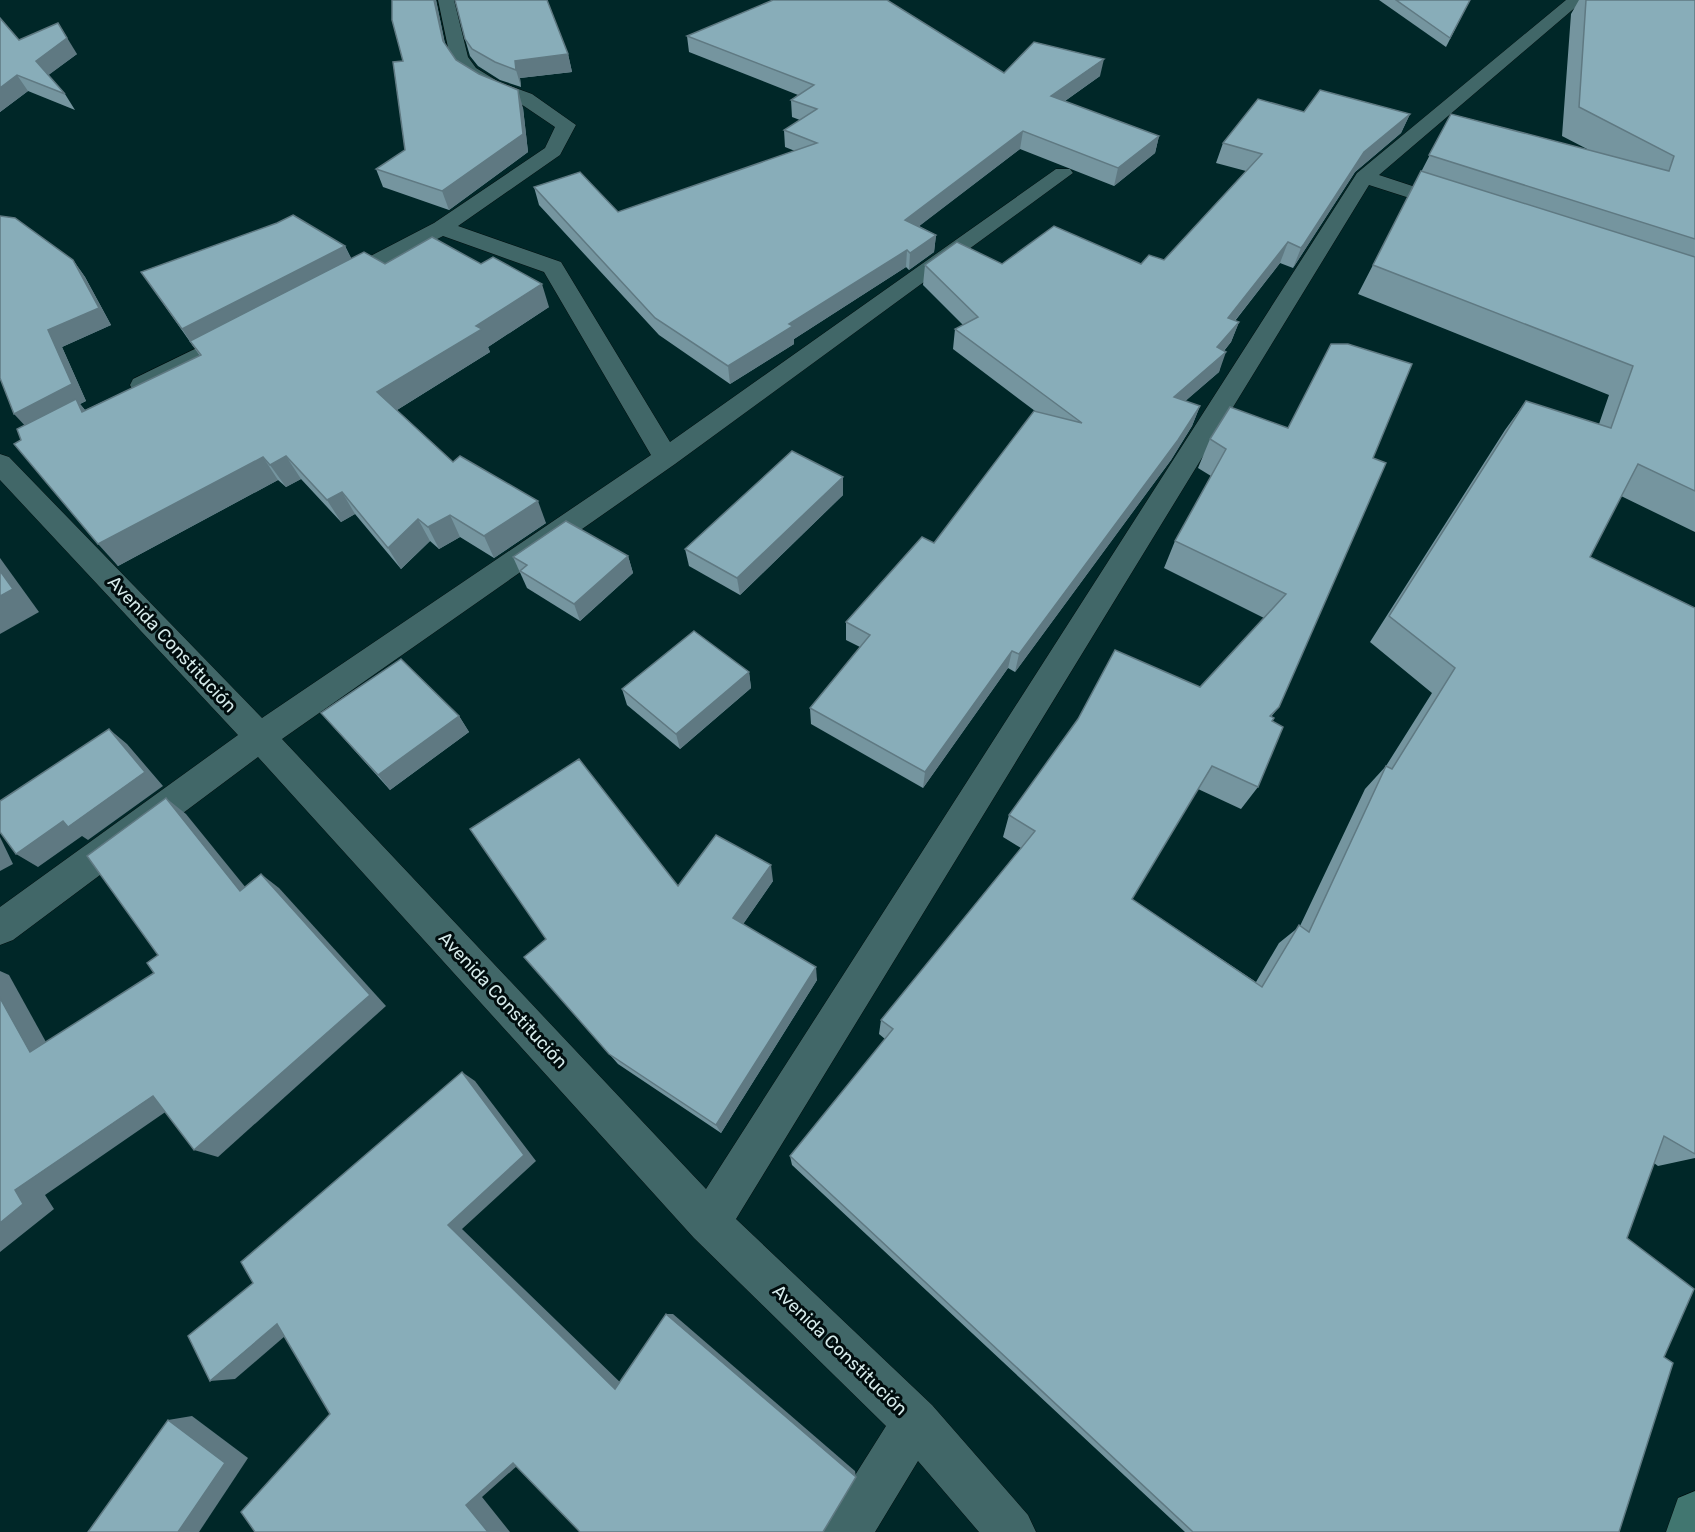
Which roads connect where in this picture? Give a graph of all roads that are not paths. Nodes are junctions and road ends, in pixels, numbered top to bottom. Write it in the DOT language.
graph roads {
  1 [pos="446,0"];
  2 [pos="1576,0"];
  3 [pos="1063,173"];
  4 [pos="1364,177"];
  5 [pos="1474,213"];
  6 [pos="442,228"];
  7 [pos="316,294"];
  8 [pos="263,321"];
  9 [pos="126,393"];
  10 [pos="7,457"];
  11 [pos="666,458"];
  12 [pos="260,737"];
  13 [pos="0,928"];
  14 [pos="709,1223"];
  15 [pos="915,1422"];
  16 [pos="1695,1515"];
  17 [pos="847,1532"];
  18 [pos="1011,1532"];
  19 [pos="1691,1532"];
  1 -- 6 [label="street"];
  2 -- 4 [label="street"];
  3 -- 11 [label="street"];
  4 -- 5 [label="street"];
  4 -- 14 [label="street"];
  6 -- 7 [label="street"];
  6 -- 11 [label="street"];
  8 -- 9 [label="street"];
  10 -- 12 [label="street, Avenida Constitución"];
  11 -- 12 [label="street"];
  12 -- 13 [label="street"];
  12 -- 14 [label="street, Avenida Constitución"];
  14 -- 15 [label="street, Avenida Constitución"];
  15 -- 17 [label="street"];
  15 -- 18 [label="street, Avenida Constitución"];
  16 -- 19 [label="main road"];
}
